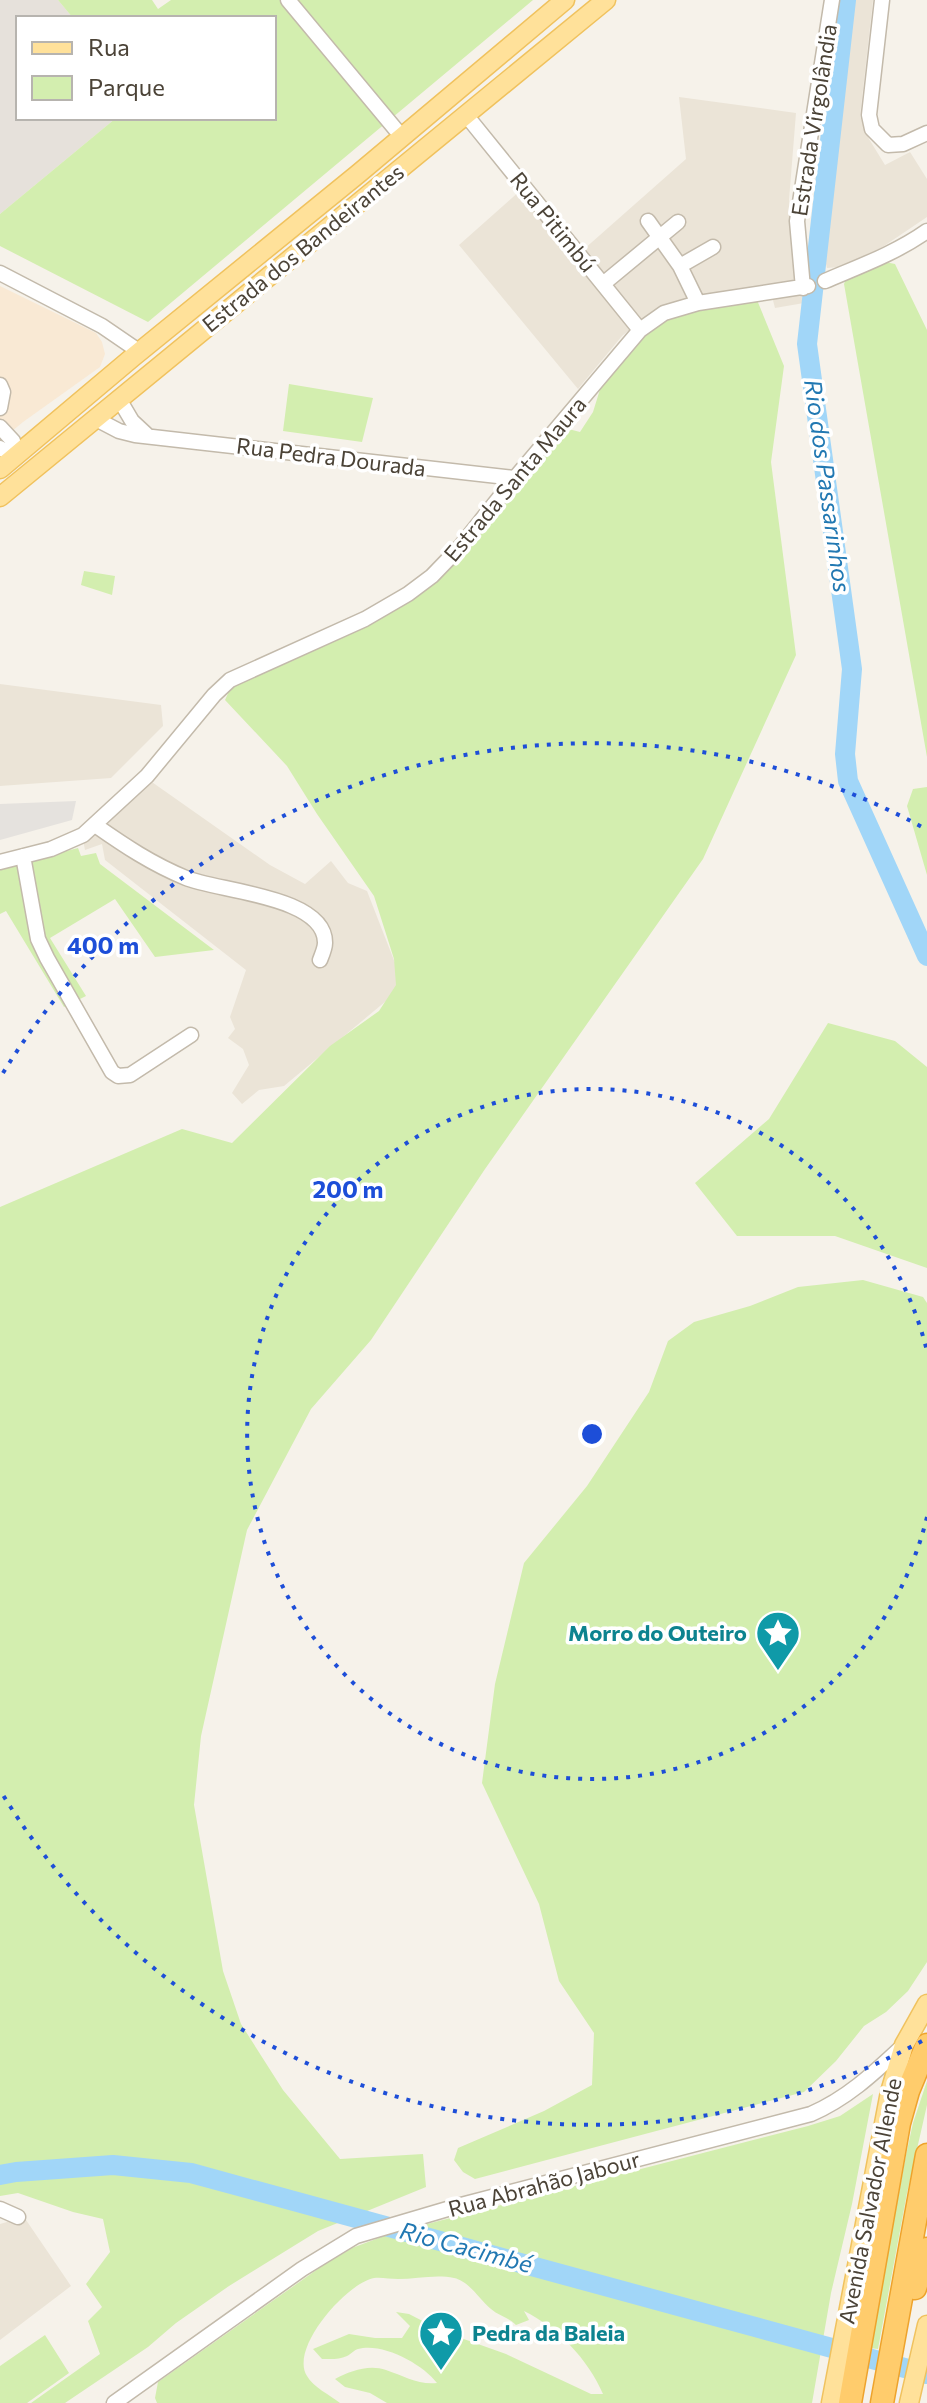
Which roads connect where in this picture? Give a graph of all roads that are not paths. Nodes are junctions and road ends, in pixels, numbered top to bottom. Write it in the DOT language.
graph roads {
  1 [pos="288,0"];
  2 [pos="606,0"];
  3 [pos="832,0"];
  4 [pos="882,0"];
  5 [pos="562,3"];
  6 [pos="574,26"];
  7 [pos="466,115"];
  8 [pos="924,135"];
  9 [pos="402,137"];
  10 [pos="648,221"];
  11 [pos="678,222"];
  12 [pos="927,231"];
  13 [pos="660,236"];
  14 [pos="713,247"];
  15 [pos="680,266"];
  16 [pos="0,273"];
  17 [pos="825,281"];
  18 [pos="603,284"];
  19 [pos="805,287"];
  20 [pos="698,303"];
  21 [pos="640,330"];
  22 [pos="179,349"];
  23 [pos="140,352"];
  24 [pos="0,385"];
  25 [pos="122,396"];
  26 [pos="0,408"];
  27 [pos="96,419"];
  28 [pos="0,427"];
  29 [pos="147,435"];
  30 [pos="60,447"];
  31 [pos="8,451"];
  32 [pos="0,469"];
  33 [pos="515,478"];
  34 [pos="2,495"];
  35 [pos="95,825"];
  36 [pos="23,856"];
  37 [pos="0,862"];
  38 [pos="320,960"];
  39 [pos="191,1035"];
  40 [pos="927,2004"];
  41 [pos="916,2051"];
  42 [pos="927,2155"];
  43 [pos="0,2209"];
  44 [pos="18,2217"];
  45 [pos="927,2249"];
  46 [pos="927,2325"];
  47 [pos="922,2351"];
  48 [pos="890,2364"];
  49 [pos="846,2376"];
  50 [pos="137,2386"];
  51 [pos="910,2398"];
  52 [pos="114,2403"];
  53 [pos="134,2403"];
  54 [pos="831,2403"];
  55 [pos="850,2403"];
  56 [pos="882,2403"];
  1 -- 9 [label="street"];
  2 -- 6 [label="main road, Estrada dos Bandeirantes"];
  3 -- 19 [label="street, Estrada Virgolândia"];
  4 -- 8 [label="street"];
  5 -- 6 [label="main road"];
  5 -- 9 [label="main road, Estrada dos Bandeirantes"];
  6 -- 7 [label="main road, Estrada dos Bandeirantes"];
  7 -- 18 [label="street, Rua Pitimbú"];
  7 -- 22 [label="main road, Estrada dos Bandeirantes"];
  9 -- 23 [label="main road, Estrada dos Bandeirantes"];
  10 -- 13 [label="street"];
  11 -- 13 [label="street"];
  12 -- 17 [label="street"];
  13 -- 15 [label="street"];
  13 -- 18 [label="street"];
  14 -- 15 [label="street"];
  15 -- 20 [label="street"];
  16 -- 23 [label="street"];
  18 -- 21 [label="street, Rua Pitimbú"];
  19 -- 20 [label="street, Estrada Santa Maura"];
  20 -- 21 [label="street, Estrada Santa Maura"];
  21 -- 33 [label="street, Estrada Santa Maura"];
  22 -- 23 [label="main road"];
  22 -- 25 [label="main road, Estrada dos Bandeirantes"];
  23 -- 25 [label="main road"];
  23 -- 31 [label="main road, Estrada dos Bandeirantes"];
  24 -- 26 [label="street"];
  25 -- 27 [label="main road, Estrada dos Bandeirantes"];
  25 -- 29 [label="street"];
  27 -- 29 [label="street, Rua Pedra Dourada"];
  27 -- 30 [label="main road, Estrada dos Bandeirantes"];
  28 -- 31 [label="street"];
  29 -- 33 [label="street, Rua Pedra Dourada"];
  30 -- 31 [label="main road"];
  30 -- 34 [label="main road, Estrada dos Bandeirantes"];
  31 -- 32 [label="main road, Estrada dos Bandeirantes"];
  31 -- 34 [label="main road"];
  33 -- 35 [label="street, Estrada Santa Maura"];
  35 -- 36 [label="street, Estrada Santa Maura"];
  35 -- 38 [label="street"];
  36 -- 37 [label="street, Estrada Santa Maura"];
  36 -- 39 [label="street"];
  40 -- 41 [label="main road, Avenida Salvador Allende"];
  41 -- 49 [label="highway, Avenida Salvador Allende"];
  41 -- 50 [label="street, Rua Abrahão Jabour"];
  42 -- 48 [label="highway"];
  43 -- 44 [label="street"];
  45 -- 48 [label="highway"];
  46 -- 47 [label="main road"];
  47 -- 51 [label="main road"];
  48 -- 56 [label="highway"];
  49 -- 54 [label="main road, Avenida Salvador Allende"];
  49 -- 55 [label="highway, Avenida Salvador Allende"];
  50 -- 52 [label="street, Rua Abrahão Jabour"];
  50 -- 53 [label="street"];
}
